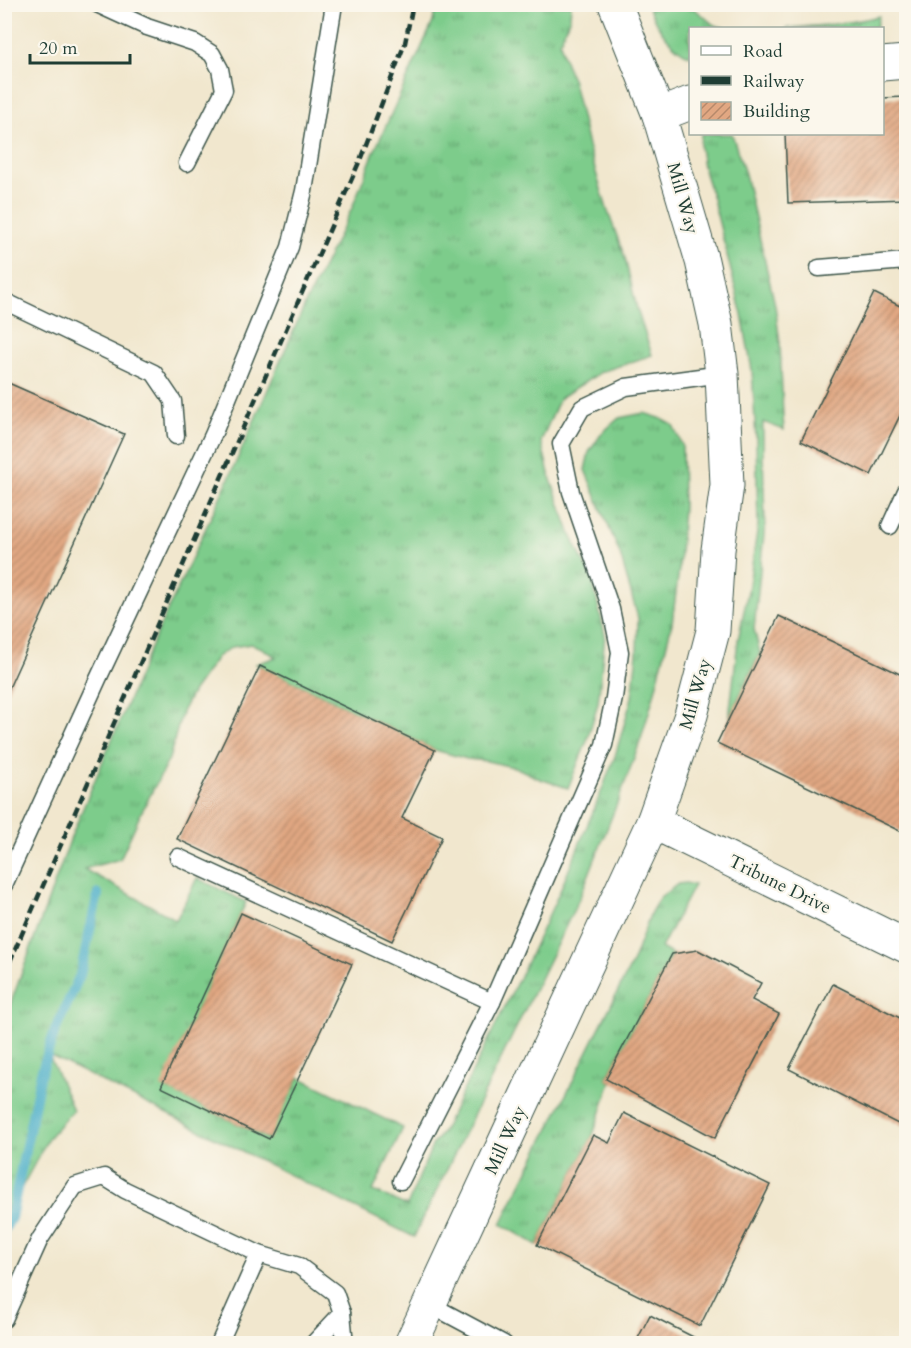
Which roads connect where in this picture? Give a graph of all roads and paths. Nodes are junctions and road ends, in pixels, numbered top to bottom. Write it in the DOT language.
graph roads {
  1 [pos="97,4"];
  2 [pos="334,4"];
  3 [pos="615,4"];
  4 [pos="906,63"];
  5 [pos="884,64"];
  6 [pos="689,104"];
  7 [pos="659,115"];
  8 [pos="187,163"];
  9 [pos="906,261"];
  10 [pos="819,268"];
  11 [pos="4,301"];
  12 [pos="722,374"];
  13 [pos="176,436"];
  14 [pos="906,491"];
  15 [pos="890,526"];
  16 [pos="653,822"];
  17 [pos="178,857"];
  18 [pos="4,885"];
  19 [pos="906,946"];
  20 [pos="492,1002"];
  21 [pos="400,1181"];
  22 [pos="260,1254"];
  23 [pos="429,1304"];
  24 [pos="342,1313"];
  25 [pos="4,1319"];
  26 [pos="219,1344"];
  27 [pos="313,1344"];
  28 [pos="345,1344"];
  29 [pos="411,1344"];
  30 [pos="504,1344"];
  1 -- 8 [label="lane"];
  2 -- 18 [label="lane"];
  3 -- 7 [label="street, Mill Way"];
  4 -- 5 [label="street"];
  6 -- 7 [label="street"];
  7 -- 12 [label="street, Mill Way"];
  9 -- 10 [label="lane"];
  11 -- 13 [label="lane"];
  12 -- 16 [label="street, Mill Way"];
  12 -- 20 [label="lane"];
  14 -- 15 [label="lane"];
  16 -- 19 [label="street, Tribune Drive"];
  16 -- 23 [label="street, Mill Way"];
  17 -- 20 [label="lane"];
  20 -- 21 [label="lane"];
  22 -- 24 [label="lane"];
  22 -- 25 [label="lane"];
  22 -- 26 [label="lane"];
  23 -- 29 [label="street, Mill Way"];
  23 -- 30 [label="lane"];
  24 -- 27 [label="lane"];
  24 -- 28 [label="lane"];
}
